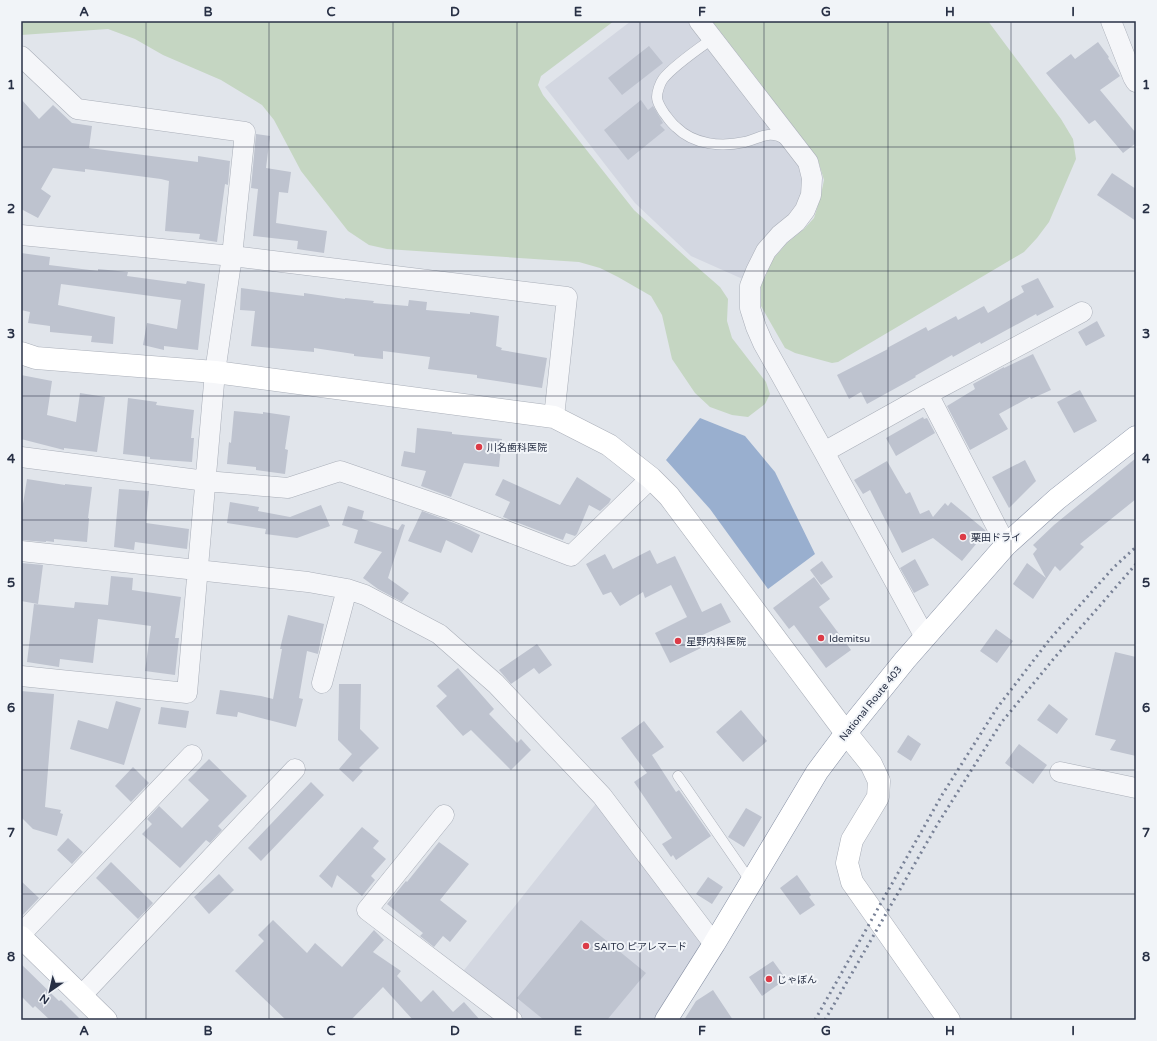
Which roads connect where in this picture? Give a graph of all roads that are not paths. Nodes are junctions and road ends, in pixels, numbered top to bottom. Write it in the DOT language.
graph roads {
  1 [pos="699,21"];
  2 [pos="1111,21"];
  3 [pos="712,39"];
  4 [pos="21,56"];
  5 [pos="1136,82"];
  6 [pos="795,146"];
  7 [pos="21,235"];
  8 [pos="232,256"];
  9 [pos="1082,312"];
  10 [pos="21,353"];
  11 [pos="215,372"];
  12 [pos="928,394"];
  13 [pos="554,416"];
  14 [pos="1136,437"];
  15 [pos="824,452"];
  16 [pos="21,457"];
  17 [pos="651,478"];
  18 [pos="206,481"];
  19 [pos="1006,546"];
  20 [pos="21,551"];
  21 [pos="198,570"];
  22 [pos="347,588"];
  23 [pos="925,637"];
  24 [pos="21,676"];
  25 [pos="322,683"];
  26 [pos="846,733"];
  27 [pos="192,755"];
  28 [pos="295,769"];
  29 [pos="1060,772"];
  30 [pos="678,776"];
  31 [pos="1136,788"];
  32 [pos="444,815"];
  33 [pos="751,882"];
  34 [pos="21,934"];
  35 [pos="21,937"];
  36 [pos="714,944"];
  37 [pos="81,996"];
  38 [pos="106,1020"];
  39 [pos="512,1020"];
  40 [pos="666,1020"];
  41 [pos="949,1020"];
  1 -- 3 [label="street"];
  2 -- 5 [label="street"];
  3 -- 6 [label="street"];
  3 -- 6 [label="lane"];
  4 -- 8 [label="street"];
  6 -- 15 [label="street"];
  7 -- 8 [label="street"];
  8 -- 11 [label="street"];
  8 -- 13 [label="street"];
  9 -- 12 [label="street"];
  10 -- 11 [label="main road"];
  11 -- 13 [label="main road"];
  11 -- 18 [label="street"];
  12 -- 15 [label="street"];
  12 -- 19 [label="street"];
  13 -- 17 [label="main road"];
  14 -- 19 [label="main road, National Route 403"];
  15 -- 23 [label="street"];
  16 -- 18 [label="street"];
  17 -- 18 [label="street"];
  17 -- 26 [label="main road"];
  18 -- 21 [label="street"];
  19 -- 23 [label="main road, National Route 403"];
  20 -- 21 [label="street"];
  21 -- 22 [label="street"];
  21 -- 24 [label="street"];
  22 -- 25 [label="street"];
  22 -- 36 [label="street"];
  23 -- 26 [label="main road, National Route 403"];
  26 -- 33 [label="main road, National Route 403"];
  26 -- 41 [label="main road"];
  27 -- 34 [label="street"];
  28 -- 37 [label="street"];
  29 -- 31 [label="street"];
  30 -- 33 [label="lane"];
  32 -- 39 [label="street"];
  33 -- 36 [label="main road, National Route 403"];
  35 -- 37 [label="main road"];
  36 -- 40 [label="main road, National Route 403"];
  37 -- 38 [label="main road"];
}
